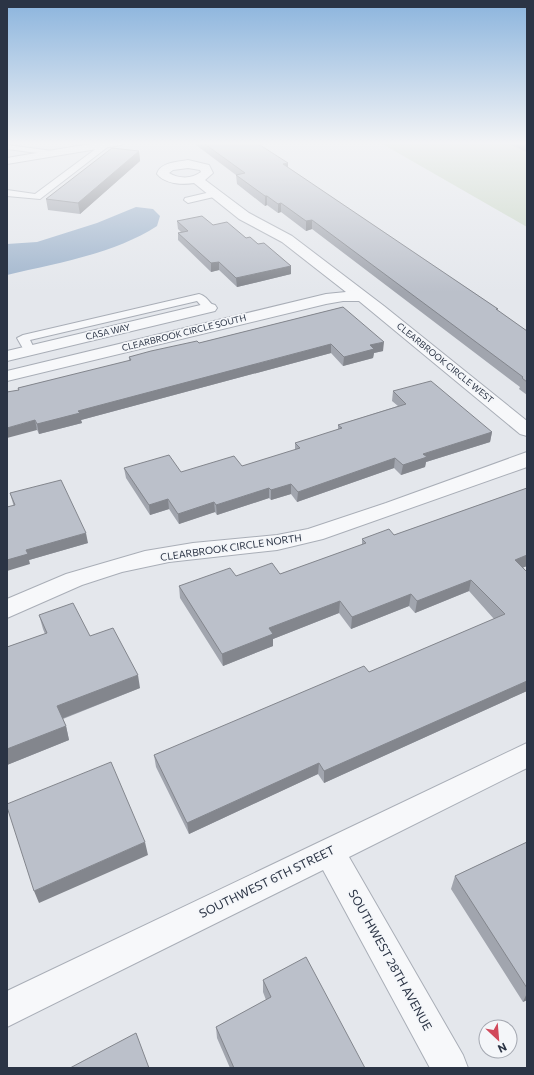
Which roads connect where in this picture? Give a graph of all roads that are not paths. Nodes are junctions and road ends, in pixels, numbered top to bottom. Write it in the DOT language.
graph roads {
  1 [pos="43,192"];
  2 [pos="7,193"];
  3 [pos="215,194"];
  4 [pos="188,200"];
  5 [pos="361,297"];
  6 [pos="209,308"];
  7 [pos="7,356"];
  8 [pos="7,376"];
  9 [pos="527,430"];
  10 [pos="525,459"];
  11 [pos="7,609"];
  12 [pos="527,755"];
  13 [pos="329,852"];
  14 [pos="7,1009"];
  15 [pos="450,1068"];
  1 -- 2 [label="lane"];
  3 -- 4 [label="lane"];
  3 -- 5 [label="street, CLEARBROOK CIRCLE WEST"];
  5 -- 8 [label="street, CLEARBROOK CIRCLE SOUTH"];
  5 -- 9 [label="street, CLEARBROOK CIRCLE WEST"];
  6 -- 7 [label="street, CASA WAY"];
  10 -- 11 [label="street, CLEARBROOK CIRCLE NORTH"];
  12 -- 13 [label="street, SOUTHWEST 6TH STREET"];
  13 -- 14 [label="street, SOUTHWEST 6TH STREET"];
  13 -- 15 [label="street, SOUTHWEST 28TH AVENUE"];
}
